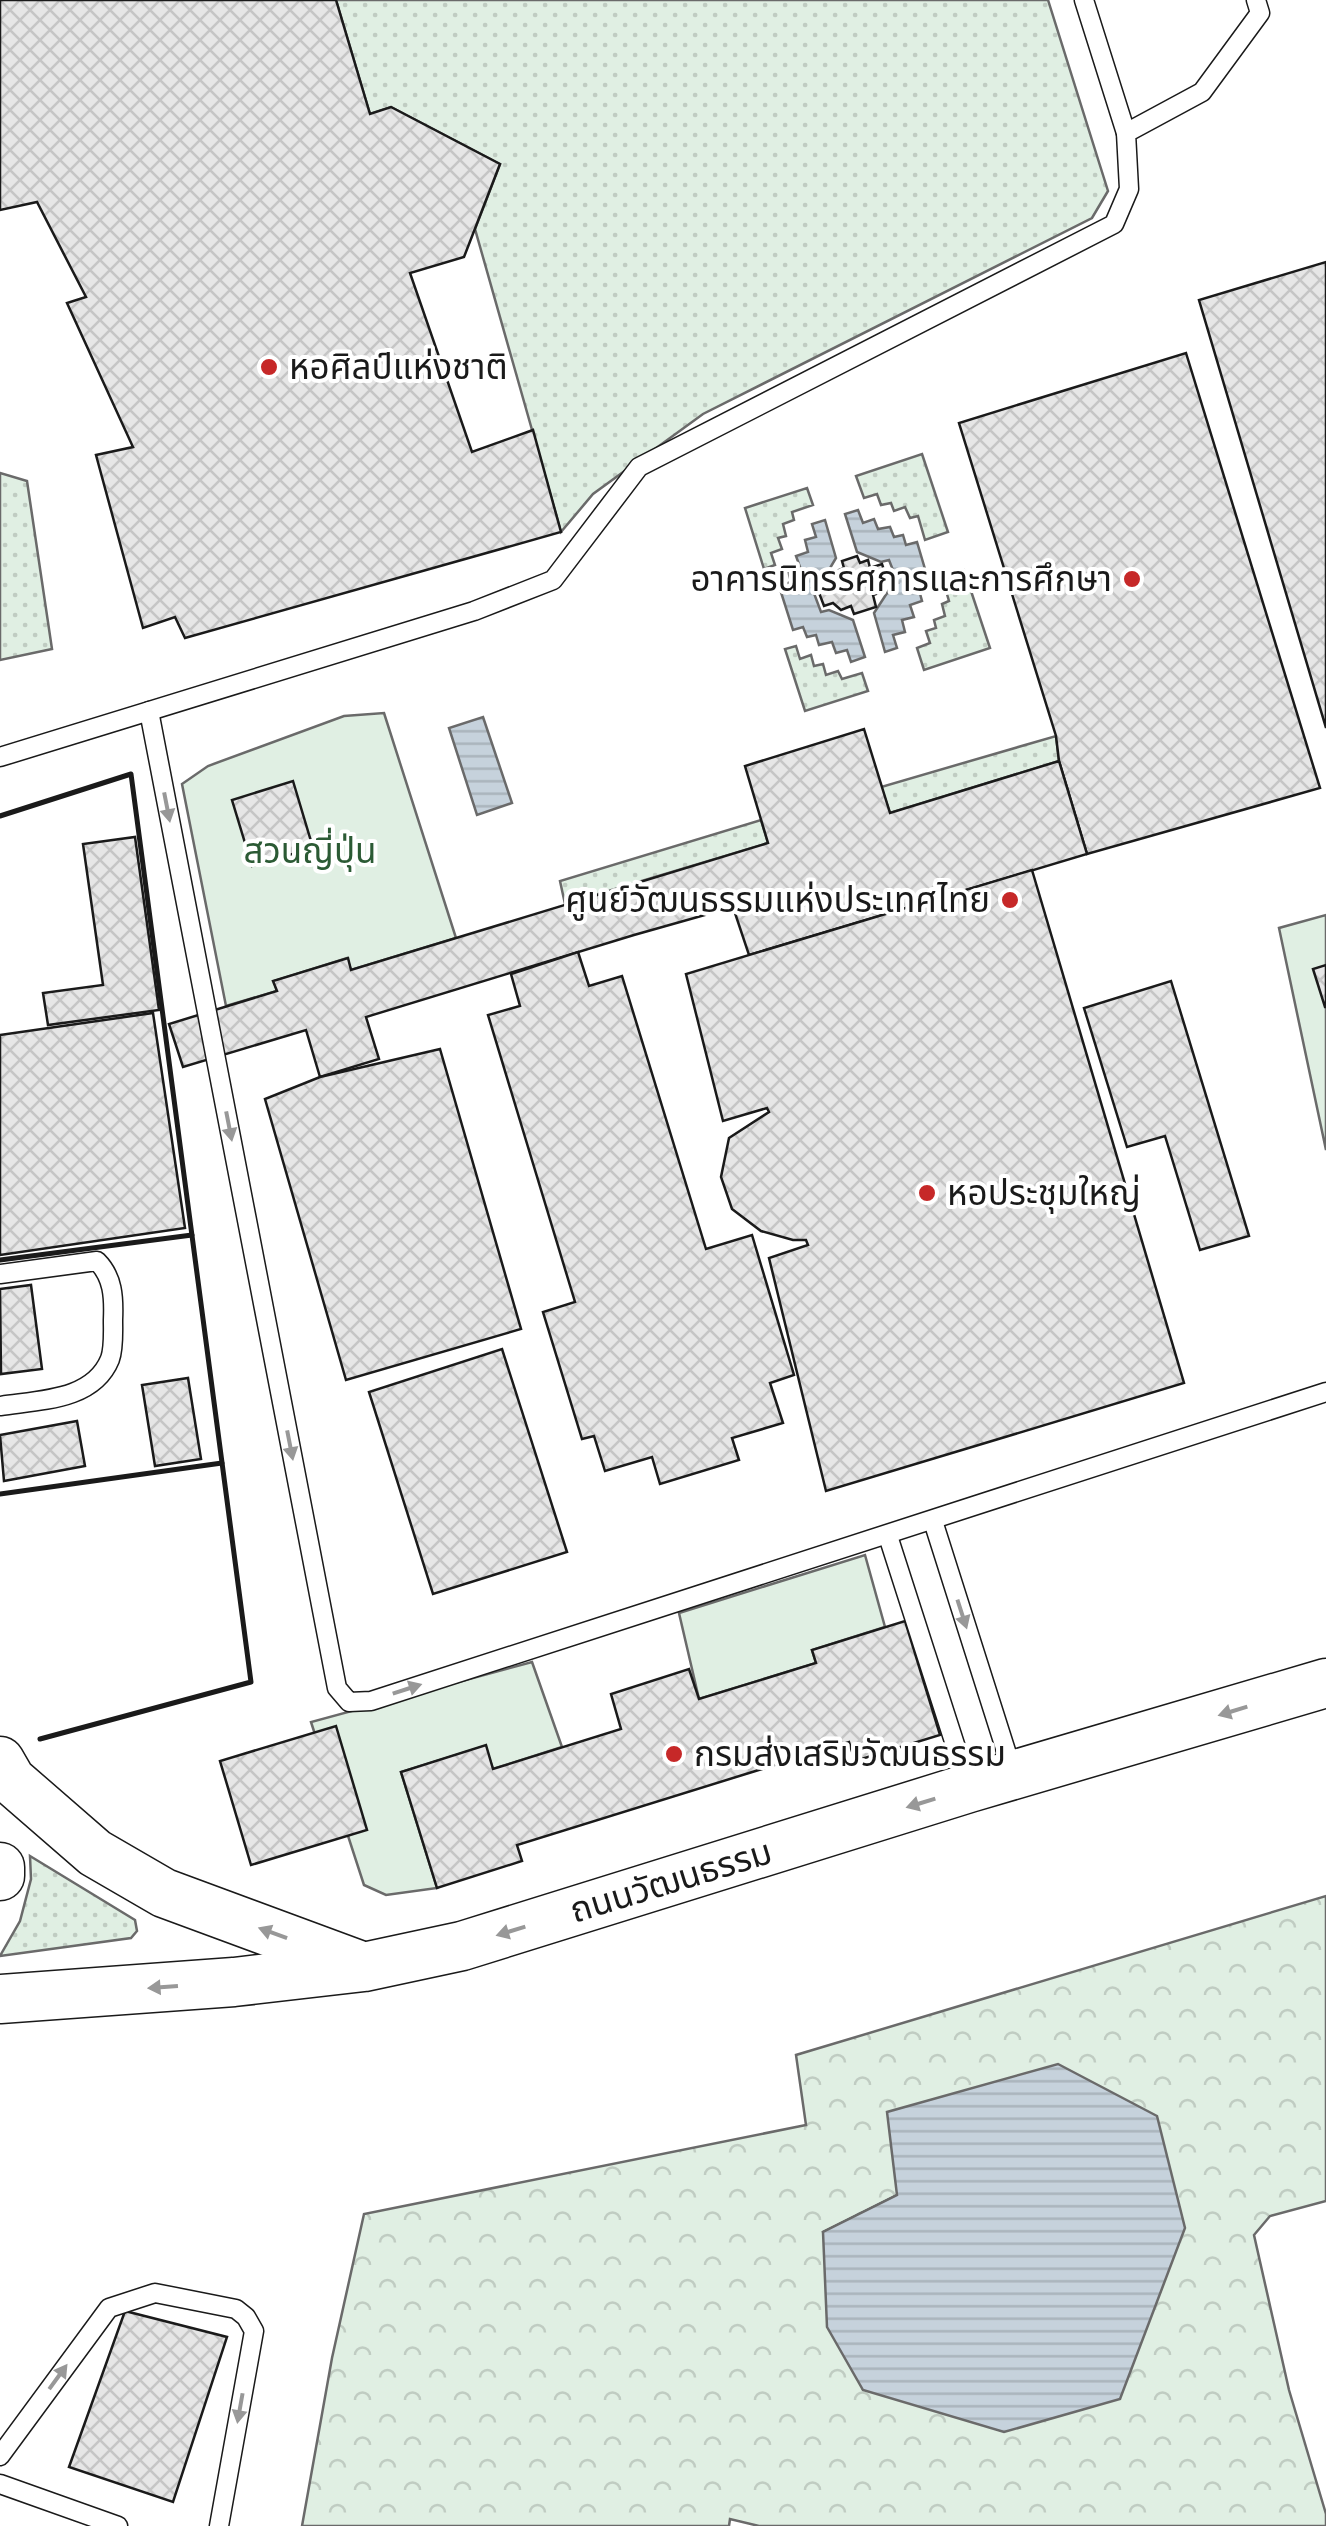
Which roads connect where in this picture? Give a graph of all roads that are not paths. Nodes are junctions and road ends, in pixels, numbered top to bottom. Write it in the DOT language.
graph roads {
  1 [pos="1084,0"];
  2 [pos="1256,0"];
  3 [pos="1126,133"];
  4 [pos="149,712"];
  5 [pos="0,757"];
  6 [pos="0,1274"];
  7 [pos="1326,1392"];
  8 [pos="0,1406"];
  9 [pos="932,1521"];
  10 [pos="888,1536"];
  11 [pos="1326,1683"];
  12 [pos="0,1761"];
  13 [pos="1014,1776"];
  14 [pos="969,1788"];
  15 [pos="0,1867"];
  16 [pos="0,1876"];
  17 [pos="364,1966"];
  18 [pos="0,1999"];
  19 [pos="0,2456"];
  20 [pos="0,2484"];
  21 [pos="118,2526"];
  22 [pos="219,2526"];
  1 -- 3 [label="lane"];
  2 -- 3 [label="lane"];
  3 -- 4 [label="lane"];
  4 -- 5 [label="lane"];
  4 -- 10 [label="lane, one-way"];
  6 -- 8 [label="lane"];
  7 -- 9 [label="lane"];
  9 -- 10 [label="lane"];
  9 -- 13 [label="lane, one-way"];
  10 -- 14 [label="lane"];
  11 -- 13 [label="street, ถนนวัฒนธรรม, one-way"];
  17 -- 12 [label="street, one-way"];
  13 -- 14 [label="street, ถนนวัฒนธรรม"];
  14 -- 17 [label="street, ถนนวัฒนธรรม, one-way"];
  15 -- 16 [label="street"];
  17 -- 18 [label="street, ถนนวัฒนธรรม, one-way"];
  19 -- 22 [label="lane, one-way"];
  20 -- 21 [label="lane"];
}
